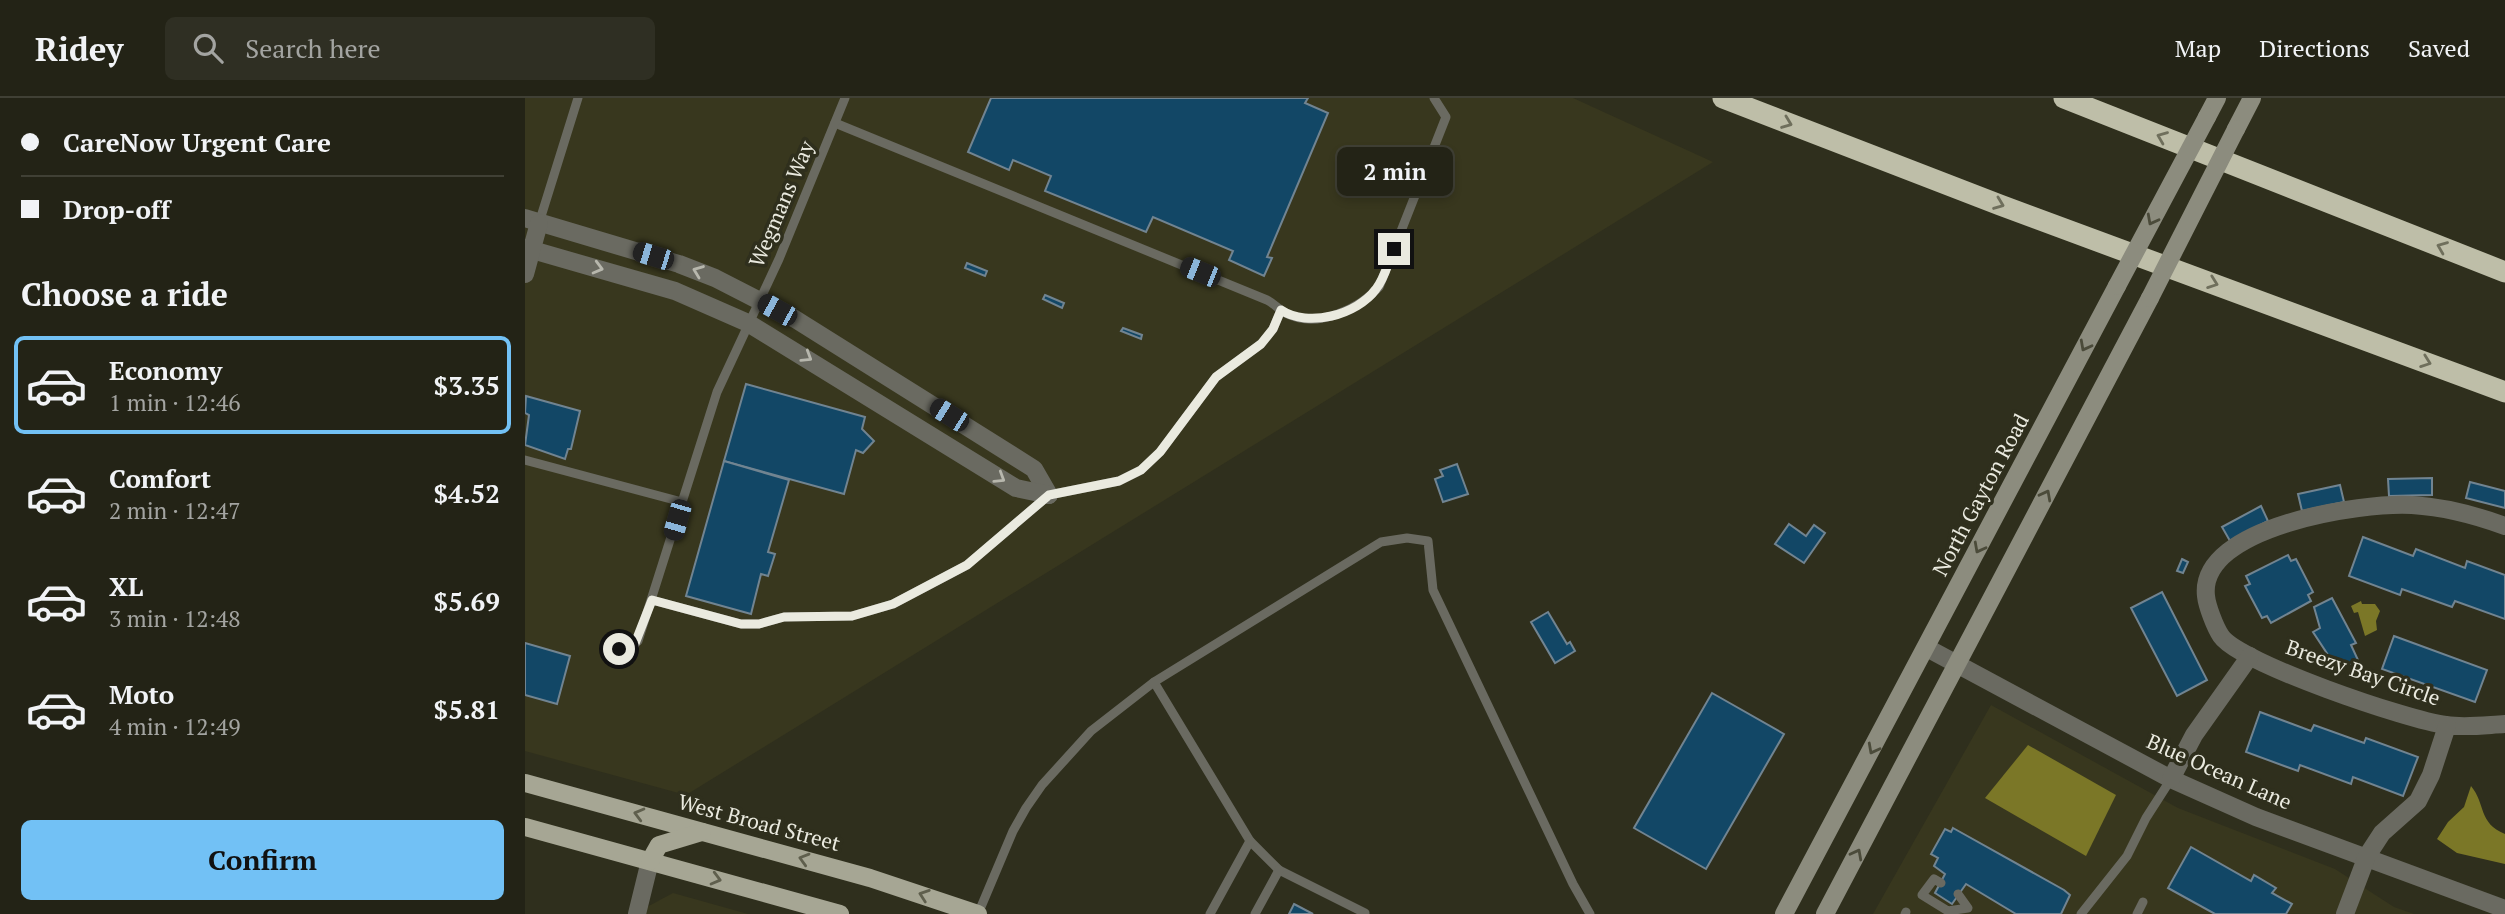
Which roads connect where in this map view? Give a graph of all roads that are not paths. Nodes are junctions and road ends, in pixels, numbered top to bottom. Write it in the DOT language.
graph roads {
  1 [pos="578,98"];
  2 [pos="845,98"];
  3 [pos="1434,98"];
  4 [pos="1723,98"];
  5 [pos="2064,98"];
  6 [pos="2217,98"];
  7 [pos="2252,98"];
  8 [pos="835,122"];
  9 [pos="532,220"];
  10 [pos="528,249"];
  11 [pos="2505,272"];
  12 [pos="525,274"];
  13 [pos="759,300"];
  14 [pos="1281,310"];
  15 [pos="748,323"];
  16 [pos="2505,391"];
  17 [pos="525,460"];
  18 [pos="1049,495"];
  19 [pos="682,502"];
  20 [pos="2505,526"];
  21 [pos="652,600"];
  22 [pos="1927,648"];
  23 [pos="619,649"];
  24 [pos="2250,656"];
  25 [pos="1957,664"];
  26 [pos="1154,682"];
  27 [pos="2505,724"];
  28 [pos="2447,726"];
  29 [pos="2171,779"];
  30 [pos="525,783"];
  31 [pos="525,827"];
  32 [pos="705,831"];
  33 [pos="1250,841"];
  34 [pos="2367,856"];
  35 [pos="650,861"];
  36 [pos="1279,870"];
  37 [pos="1941,883"];
  38 [pos="1958,894"];
  39 [pos="2143,902"];
  40 [pos="1968,908"];
  41 [pos="2505,909"];
  42 [pos="637,914"];
  43 [pos="840,914"];
  44 [pos="978,914"];
  45 [pos="1210,914"];
  46 [pos="1255,914"];
  47 [pos="1366,914"];
  48 [pos="1590,914"];
  49 [pos="1784,914"];
  50 [pos="1825,914"];
  51 [pos="1978,914"];
  52 [pos="2081,914"];
  53 [pos="2137,914"];
  54 [pos="2345,914"];
  1 -- 9 [label="lane"];
  2 -- 8 [label="lane, Wegmans Way"];
  3 -- 14 [label="lane"];
  4 -- 16 [label="highway, one-way"];
  11 -- 5 [label="highway, one-way"];
  6 -- 22 [label="main road, North Gayton Road, one-way, bridge"];
  25 -- 7 [label="main road, one-way, bridge"];
  8 -- 13 [label="lane, Wegmans Way"];
  8 -- 14 [label="lane"];
  9 -- 10 [label="street"];
  13 -- 9 [label="street, one-way"];
  10 -- 12 [label="street"];
  10 -- 15 [label="street, one-way"];
  13 -- 15 [label="lane, Wegmans Way"];
  13 -- 18 [label="street"];
  14 -- 18 [label="lane"];
  15 -- 18 [label="street, one-way"];
  15 -- 19 [label="lane, Wegmans Way"];
  17 -- 19 [label="lane"];
  18 -- 21 [label="lane"];
  19 -- 21 [label="lane, Wegmans Way"];
  20 -- 24 [label="street, Breezy Bay Circle"];
  21 -- 23 [label="lane, Wegmans Way"];
  22 -- 25 [label="street, Blue Ocean Lane"];
  22 -- 49 [label="main road, North Gayton Road, one-way"];
  24 -- 28 [label="street, Breezy Bay Circle"];
  24 -- 29 [label="street"];
  25 -- 29 [label="street, Blue Ocean Lane"];
  50 -- 25 [label="main road, one-way"];
  26 -- 33 [label="lane"];
  26 -- 44 [label="lane"];
  26 -- 48 [label="lane"];
  27 -- 28 [label="street, Breezy Bay Circle"];
  28 -- 34 [label="street"];
  29 -- 34 [label="street, Blue Ocean Lane"];
  29 -- 52 [label="lane"];
  32 -- 30 [label="main road, West Broad Street, one-way"];
  31 -- 35 [label="main road"];
  32 -- 35 [label="main road"];
  44 -- 32 [label="main road, West Broad Street, one-way"];
  33 -- 36 [label="lane"];
  33 -- 45 [label="lane"];
  34 -- 41 [label="street, Blue Ocean Lane"];
  34 -- 54 [label="street"];
  35 -- 42 [label="street"];
  35 -- 43 [label="main road, one-way"];
  36 -- 46 [label="lane"];
  36 -- 47 [label="lane"];
  37 -- 40 [label="lane"];
  38 -- 40 [label="lane"];
  39 -- 53 [label="lane"];
  40 -- 51 [label="lane"];
}
